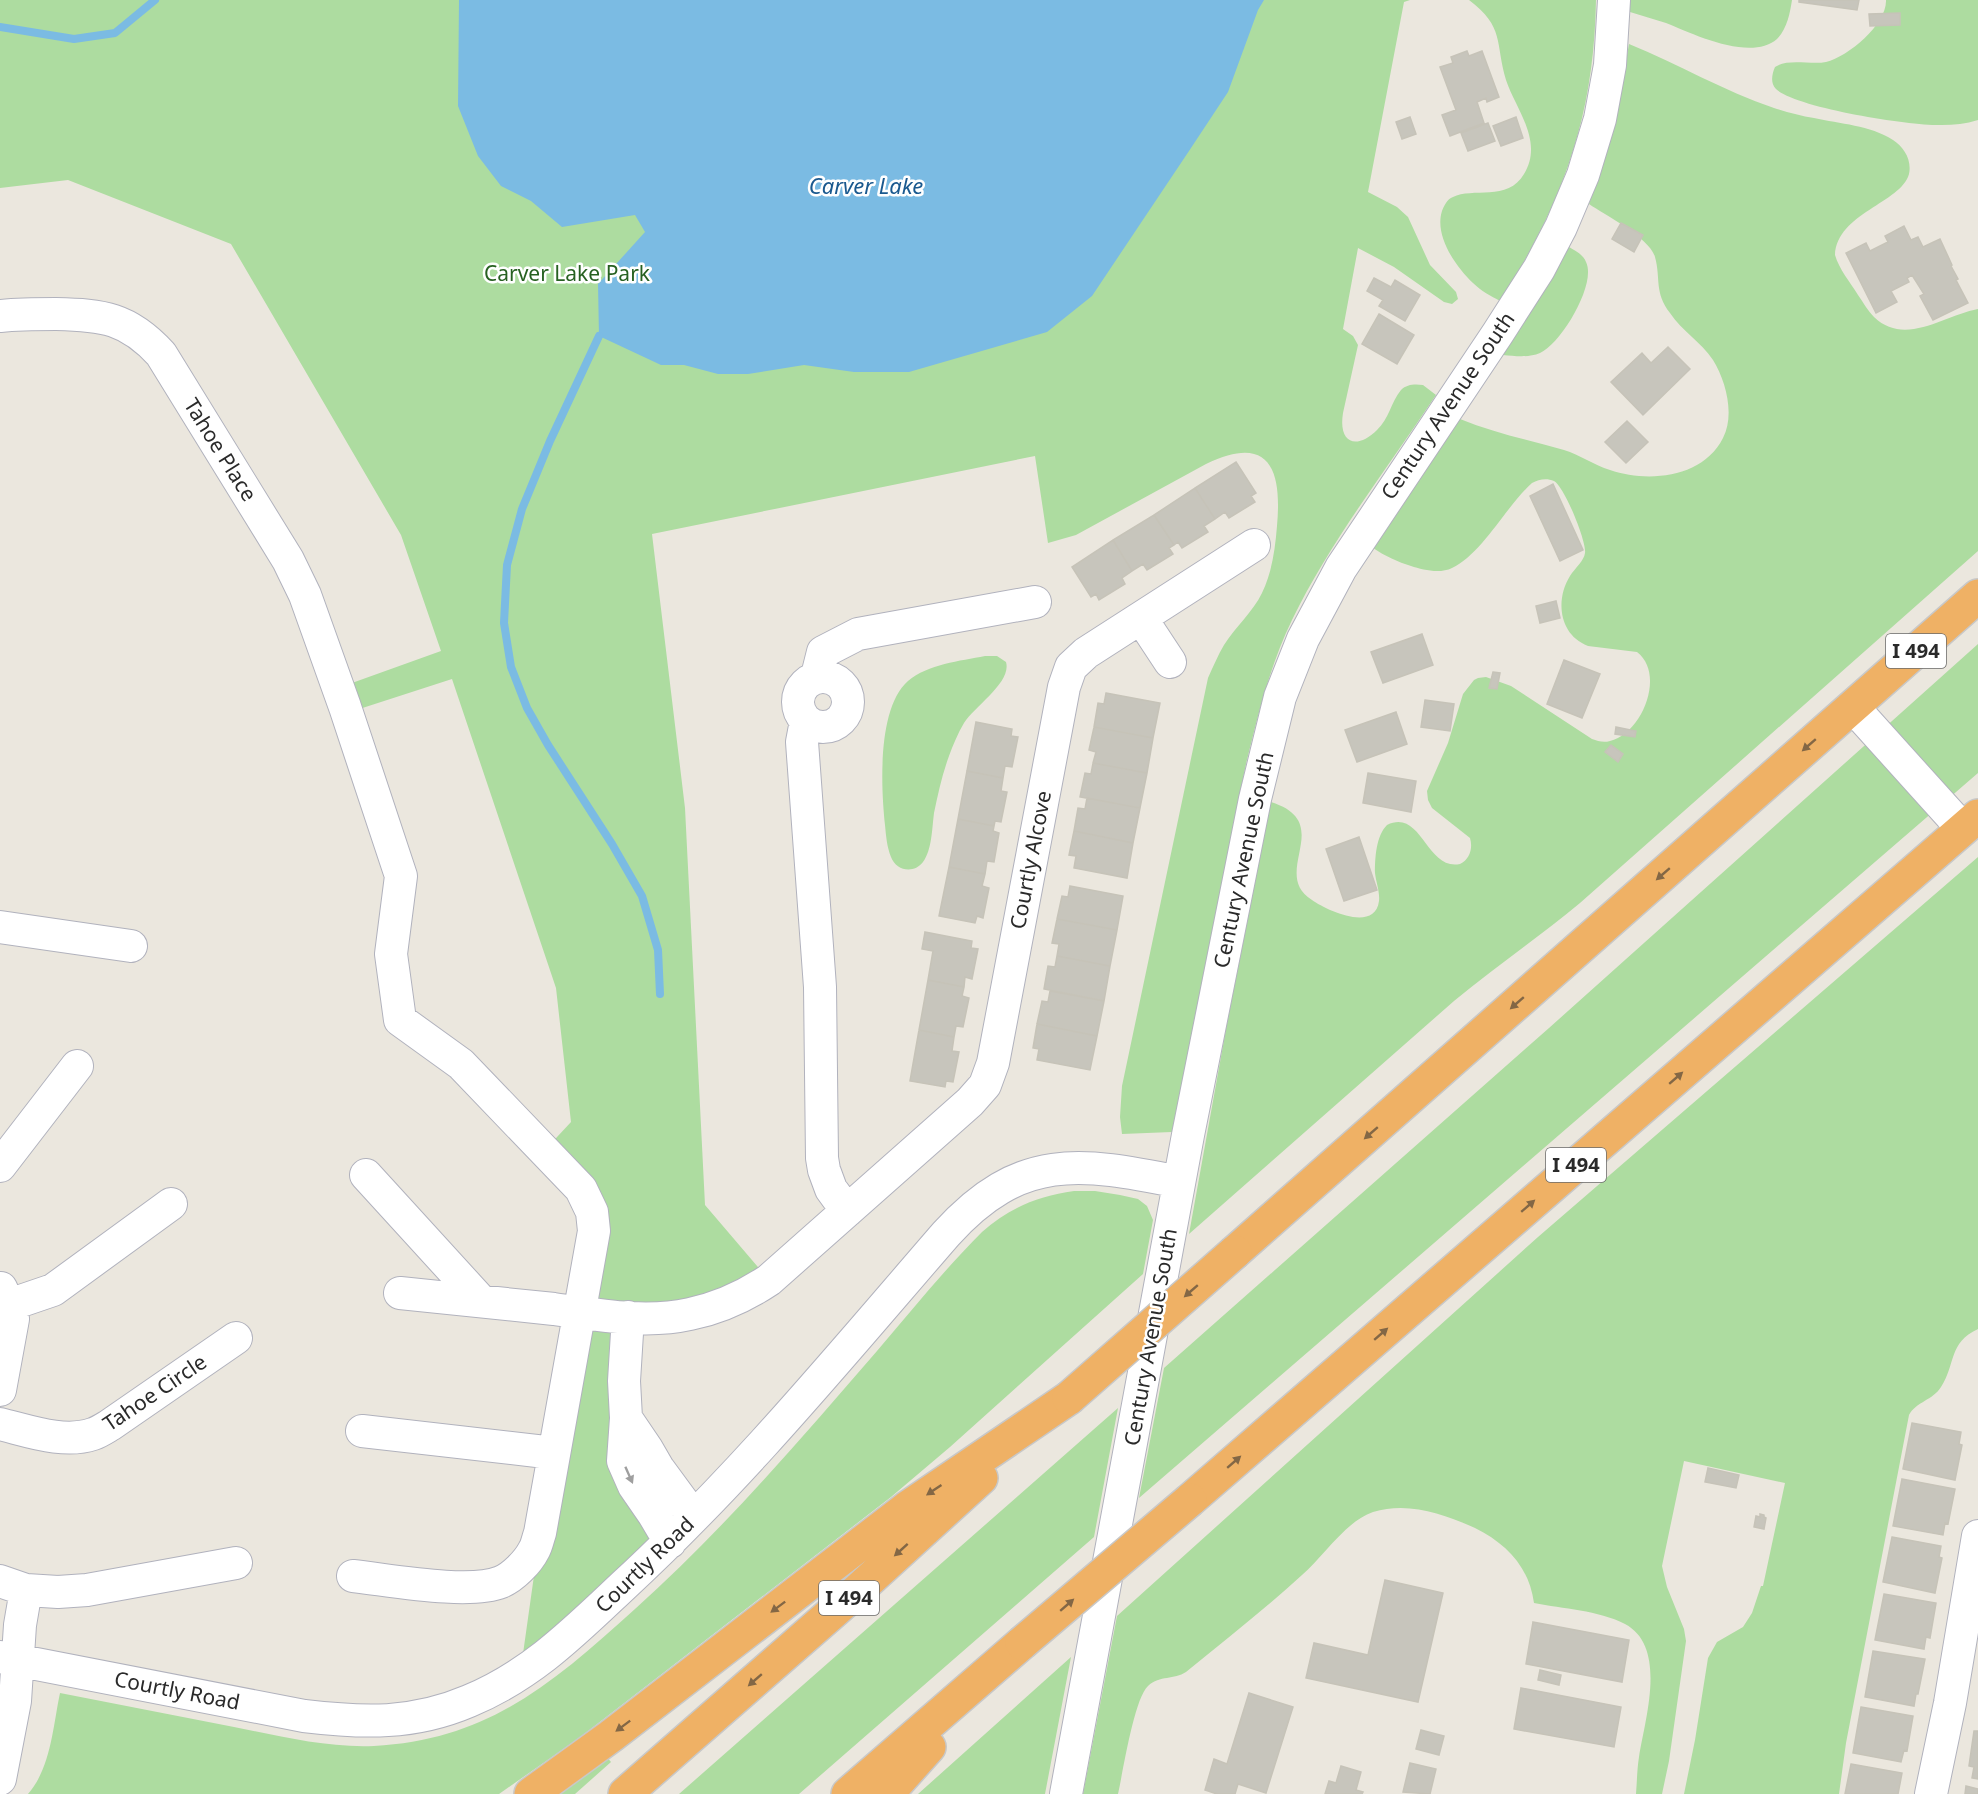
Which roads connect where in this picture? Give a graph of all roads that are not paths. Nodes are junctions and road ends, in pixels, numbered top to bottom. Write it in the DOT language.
graph roads {
  1 [pos="1614,0"];
  2 [pos="0,316"];
  3 [pos="1254,545"];
  4 [pos="1978,596"];
  5 [pos="1035,602"];
  6 [pos="1141,618"];
  7 [pos="1170,663"];
  8 [pos="817,676"];
  9 [pos="1853,707"];
  10 [pos="806,721"];
  11 [pos="1971,823"];
  12 [pos="0,927"];
  13 [pos="131,946"];
  14 [pos="77,1066"];
  15 [pos="0,1166"];
  16 [pos="366,1175"];
  17 [pos="1179,1182"];
  18 [pos="171,1204"];
  19 [pos="847,1211"];
  20 [pos="399,1293"];
  21 [pos="5,1296"];
  22 [pos="481,1301"];
  23 [pos="579,1312"];
  24 [pos="628,1317"];
  25 [pos="236,1338"];
  26 [pos="0,1390"];
  27 [pos="1069,1398"];
  28 [pos="626,1418"];
  29 [pos="0,1424"];
  30 [pos="362,1431"];
  31 [pos="554,1453"];
  32 [pos="694,1517"];
  33 [pos="1978,1536"];
  34 [pos="670,1542"];
  35 [pos="236,1563"];
  36 [pos="353,1576"];
  37 [pos="13,1586"];
  38 [pos="1022,1643"];
  39 [pos="9,1659"];
  40 [pos="0,1779"];
  41 [pos="531,1794"];
  42 [pos="625,1794"];
  43 [pos="848,1794"];
  44 [pos="887,1794"];
  45 [pos="1065,1794"];
  46 [pos="1931,1794"];
  1 -- 17 [label="street, Century Avenue South"];
  2 -- 23 [label="street, Tahoe Place"];
  3 -- 6 [label="street, Courtly Alcove"];
  4 -- 9 [label="highway, I 494"];
  5 -- 8 [label="street"];
  6 -- 7 [label="street"];
  6 -- 19 [label="street, Courtly Alcove"];
  8 -- 10 [label="street"];
  8 -- 10 [label="street"];
  9 -- 11 [label="street"];
  9 -- 27 [label="highway, I 494, one-way, bridge"];
  10 -- 19 [label="street"];
  38 -- 11 [label="highway, I 494, one-way, bridge"];
  12 -- 13 [label="street"];
  14 -- 15 [label="street"];
  16 -- 22 [label="street"];
  17 -- 32 [label="street, Courtly Road"];
  17 -- 45 [label="street, Century Avenue South"];
  18 -- 21 [label="street"];
  19 -- 24 [label="street, Courtly Alcove"];
  20 -- 22 [label="street, Courtly Alcove"];
  21 -- 26 [label="street"];
  22 -- 23 [label="street, Courtly Alcove"];
  23 -- 24 [label="street, Courtly Alcove"];
  23 -- 31 [label="street, Tahoe Place"];
  24 -- 28 [label="street"];
  25 -- 29 [label="street, Tahoe Circle"];
  27 -- 41 [label="highway, one-way"];
  27 -- 42 [label="highway, I 494, one-way"];
  28 -- 32 [label="street"];
  28 -- 34 [label="street, one-way"];
  30 -- 31 [label="street"];
  31 -- 36 [label="street, Tahoe Place"];
  32 -- 34 [label="street, Courtly Road"];
  33 -- 46 [label="street"];
  34 -- 39 [label="street, Courtly Road"];
  35 -- 37 [label="street"];
  37 -- 39 [label="street"];
  38 -- 43 [label="highway, I 494"];
  38 -- 44 [label="highway"];
  39 -- 40 [label="street"];
}
